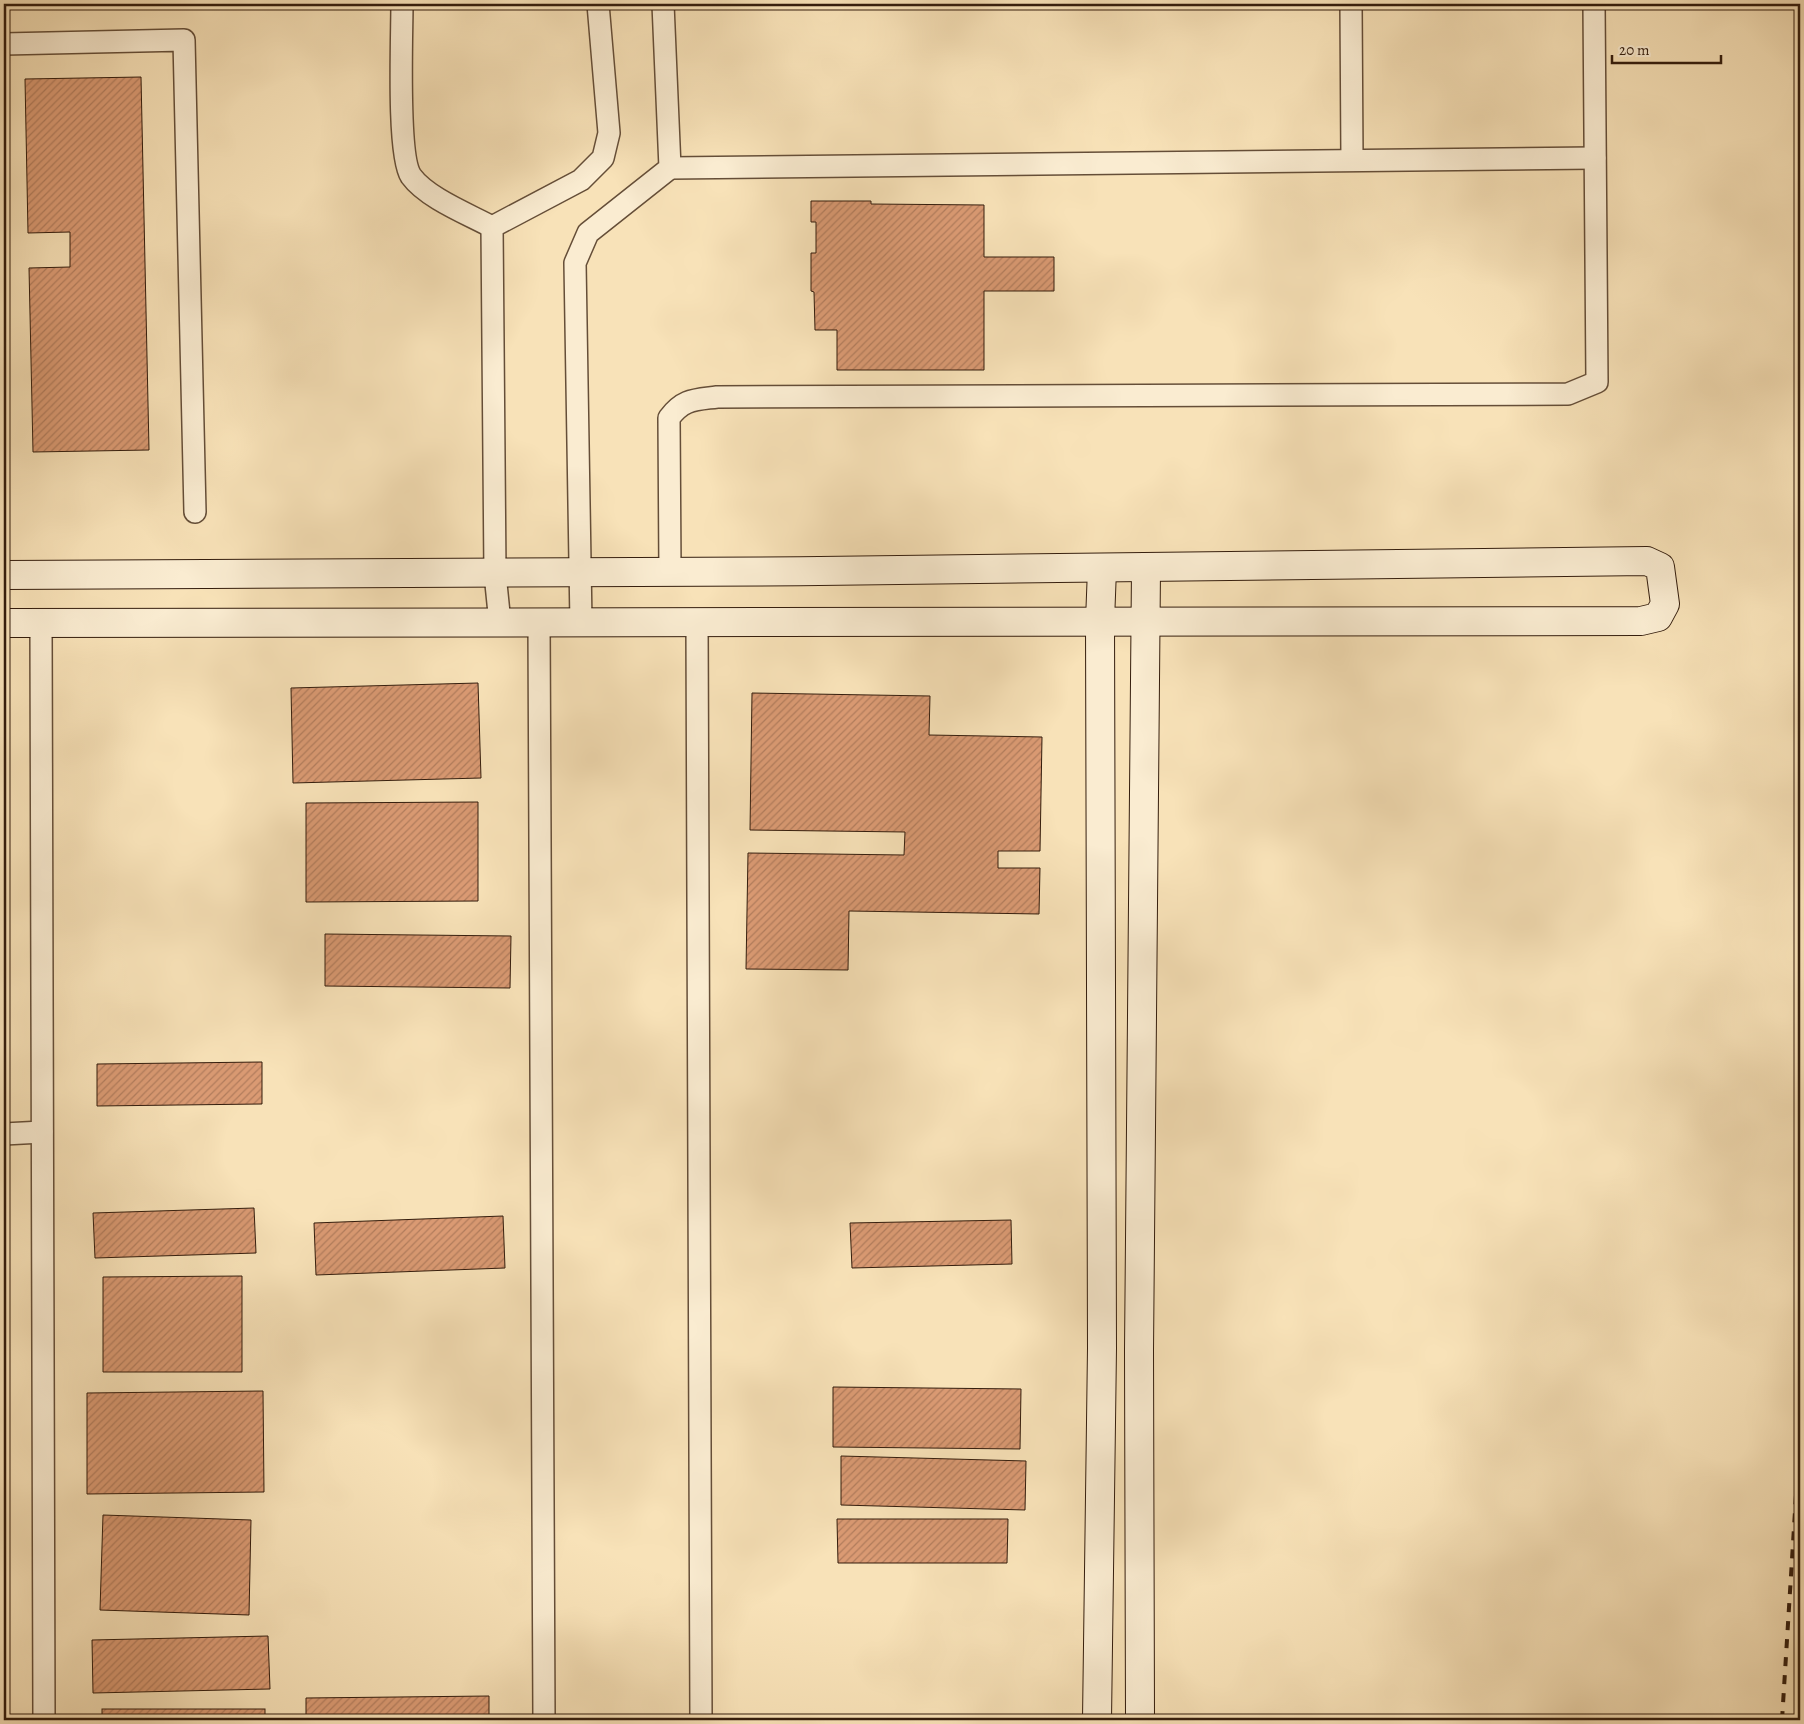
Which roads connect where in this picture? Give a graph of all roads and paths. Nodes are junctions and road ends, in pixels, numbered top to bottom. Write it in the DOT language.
graph roads {
  1 [pos="402,4"];
  2 [pos="598,4"];
  3 [pos="663,4"];
  4 [pos="1351,4"];
  5 [pos="1594,4"];
  6 [pos="4,44"];
  7 [pos="1595,158"];
  8 [pos="1352,160"];
  9 [pos="670,168"];
  10 [pos="492,227"];
  11 [pos="195,512"];
  12 [pos="1102,569"];
  13 [pos="1146,569"];
  14 [pos="670,572"];
  15 [pos="580,573"];
  16 [pos="495,574"];
  17 [pos="4,575"];
  18 [pos="1100,621"];
  19 [pos="1144,621"];
  20 [pos="540,622"];
  21 [pos="582,622"];
  22 [pos="697,622"];
  23 [pos="41,623"];
  24 [pos="500,623"];
  25 [pos="4,624"];
  26 [pos="42,1132"];
  27 [pos="4,1134"];
  28 [pos="44,1720"];
  29 [pos="544,1720"];
  30 [pos="701,1720"];
  31 [pos="1097,1720"];
  32 [pos="1140,1720"];
  1 -- 10 [label="lane"];
  2 -- 10 [label="lane"];
  3 -- 9 [label="lane"];
  4 -- 8 [label="lane"];
  5 -- 7 [label="lane"];
  6 -- 11 [label="lane"];
  7 -- 8 [label="lane"];
  7 -- 14 [label="lane"];
  8 -- 9 [label="lane"];
  9 -- 15 [label="lane"];
  10 -- 16 [label="lane"];
  12 -- 13 [label="street"];
  12 -- 14 [label="street"];
  12 -- 18 [label="street"];
  13 -- 19 [label="street"];
  13 -- 19 [label="street"];
  14 -- 15 [label="street"];
  15 -- 16 [label="street"];
  15 -- 21 [label="lane"];
  16 -- 17 [label="street"];
  16 -- 24 [label="lane"];
  18 -- 19 [label="street"];
  18 -- 22 [label="street"];
  18 -- 31 [label="street"];
  19 -- 32 [label="street"];
  20 -- 21 [label="street"];
  20 -- 24 [label="street"];
  20 -- 29 [label="lane"];
  21 -- 22 [label="street"];
  22 -- 30 [label="lane"];
  23 -- 24 [label="street"];
  23 -- 25 [label="street"];
  23 -- 26 [label="lane"];
  26 -- 27 [label="lane"];
  26 -- 28 [label="lane"];
}
